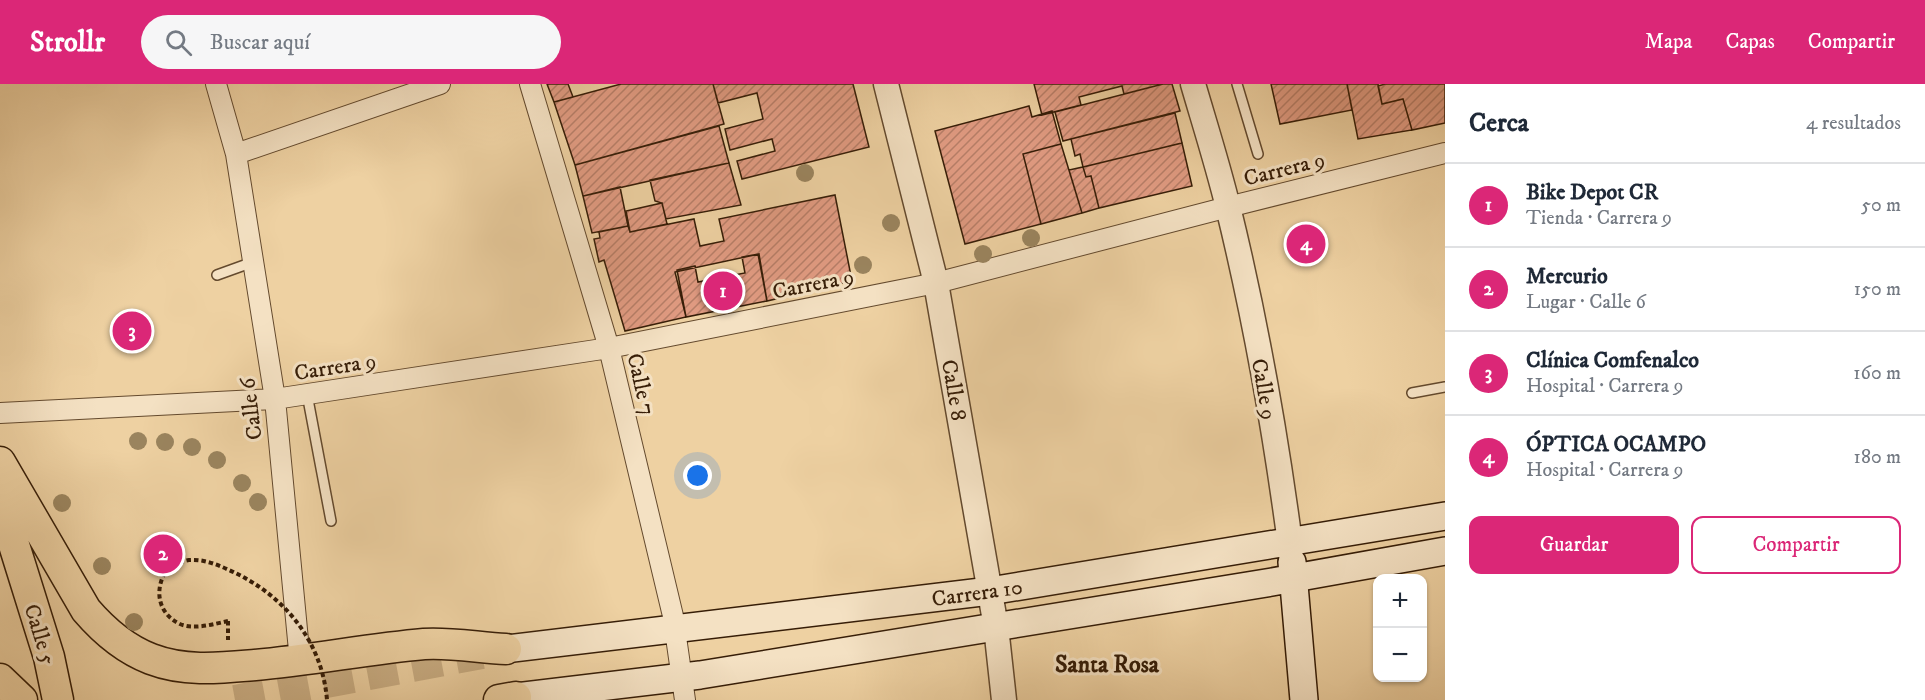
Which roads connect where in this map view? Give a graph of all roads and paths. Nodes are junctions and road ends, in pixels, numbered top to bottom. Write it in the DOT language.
graph roads {
  1 [pos="216,84"];
  2 [pos="440,84"];
  3 [pos="530,84"];
  4 [pos="885,84"];
  5 [pos="1193,84"];
  6 [pos="1237,84"];
  7 [pos="1445,153"];
  8 [pos="236,154"];
  9 [pos="1258,154"];
  10 [pos="1228,207"];
  11 [pos="253,262"];
  12 [pos="218,275"];
  13 [pos="936,283"];
  14 [pos="609,348"];
  15 [pos="1445,387"];
  16 [pos="1412,393"];
  17 [pos="307,394"];
  18 [pos="275,399"];
  19 [pos="0,413"];
  20 [pos="0,462"];
  21 [pos="0,500"];
  22 [pos="1445,516"];
  23 [pos="331,521"];
  24 [pos="1290,543"];
  25 [pos="1445,551"];
  26 [pos="1295,578"];
  27 [pos="990,591"];
  28 [pos="996,627"];
  29 [pos="675,630"];
  30 [pos="228,642"];
  31 [pos="494,652"];
  32 [pos="300,661"];
  33 [pos="0,679"];
  34 [pos="684,689"];
  35 [pos="508,699"];
  36 [pos="22,700"];
  37 [pos="58,700"];
  38 [pos="327,700"];
  39 [pos="1005,700"];
  40 [pos="1305,700"];
  1 -- 8 [label="street, Calle 6"];
  2 -- 8 [label="street"];
  3 -- 14 [label="street, Calle 7"];
  4 -- 13 [label="street, Calle 8"];
  5 -- 10 [label="street, Calle 9"];
  6 -- 9 [label="lane"];
  7 -- 10 [label="street, Carrera 9"];
  8 -- 11 [label="street, Calle 6"];
  10 -- 13 [label="street, Carrera 9"];
  10 -- 24 [label="street, Calle 9"];
  11 -- 12 [label="lane"];
  11 -- 18 [label="street, Calle 6"];
  13 -- 14 [label="street, Carrera 9"];
  13 -- 27 [label="street, Calle 8"];
  14 -- 17 [label="street, Carrera 9"];
  14 -- 29 [label="street, Calle 7"];
  15 -- 16 [label="lane"];
  17 -- 18 [label="street, Carrera 9"];
  17 -- 23 [label="lane"];
  18 -- 19 [label="street, Carrera 9"];
  18 -- 32 [label="street, Calle 6"];
  20 -- 32 [label="main road"];
  21 -- 37 [label="main road, Calle 5"];
  22 -- 24 [label="main road, Carrera 10"];
  24 -- 26 [label="main road, Calle 9"];
  24 -- 27 [label="main road, Carrera 10"];
  25 -- 26 [label="main road, Carrera 10"];
  26 -- 28 [label="main road, Carrera 10"];
  26 -- 40 [label="main road, Calle 9"];
  27 -- 28 [label="street, Calle 8"];
  27 -- 29 [label="main road, Carrera 10"];
  28 -- 34 [label="main road, Carrera 10"];
  28 -- 39 [label="street, Calle 8"];
  29 -- 31 [label="main road, Carrera 10"];
  29 -- 34 [label="street, Calle 7"];
  30 -- 38 [label="path, bridge"];
  31 -- 32 [label="main road"];
  33 -- 36 [label="main road"];
  34 -- 35 [label="main road, Carrera 10"];
}
